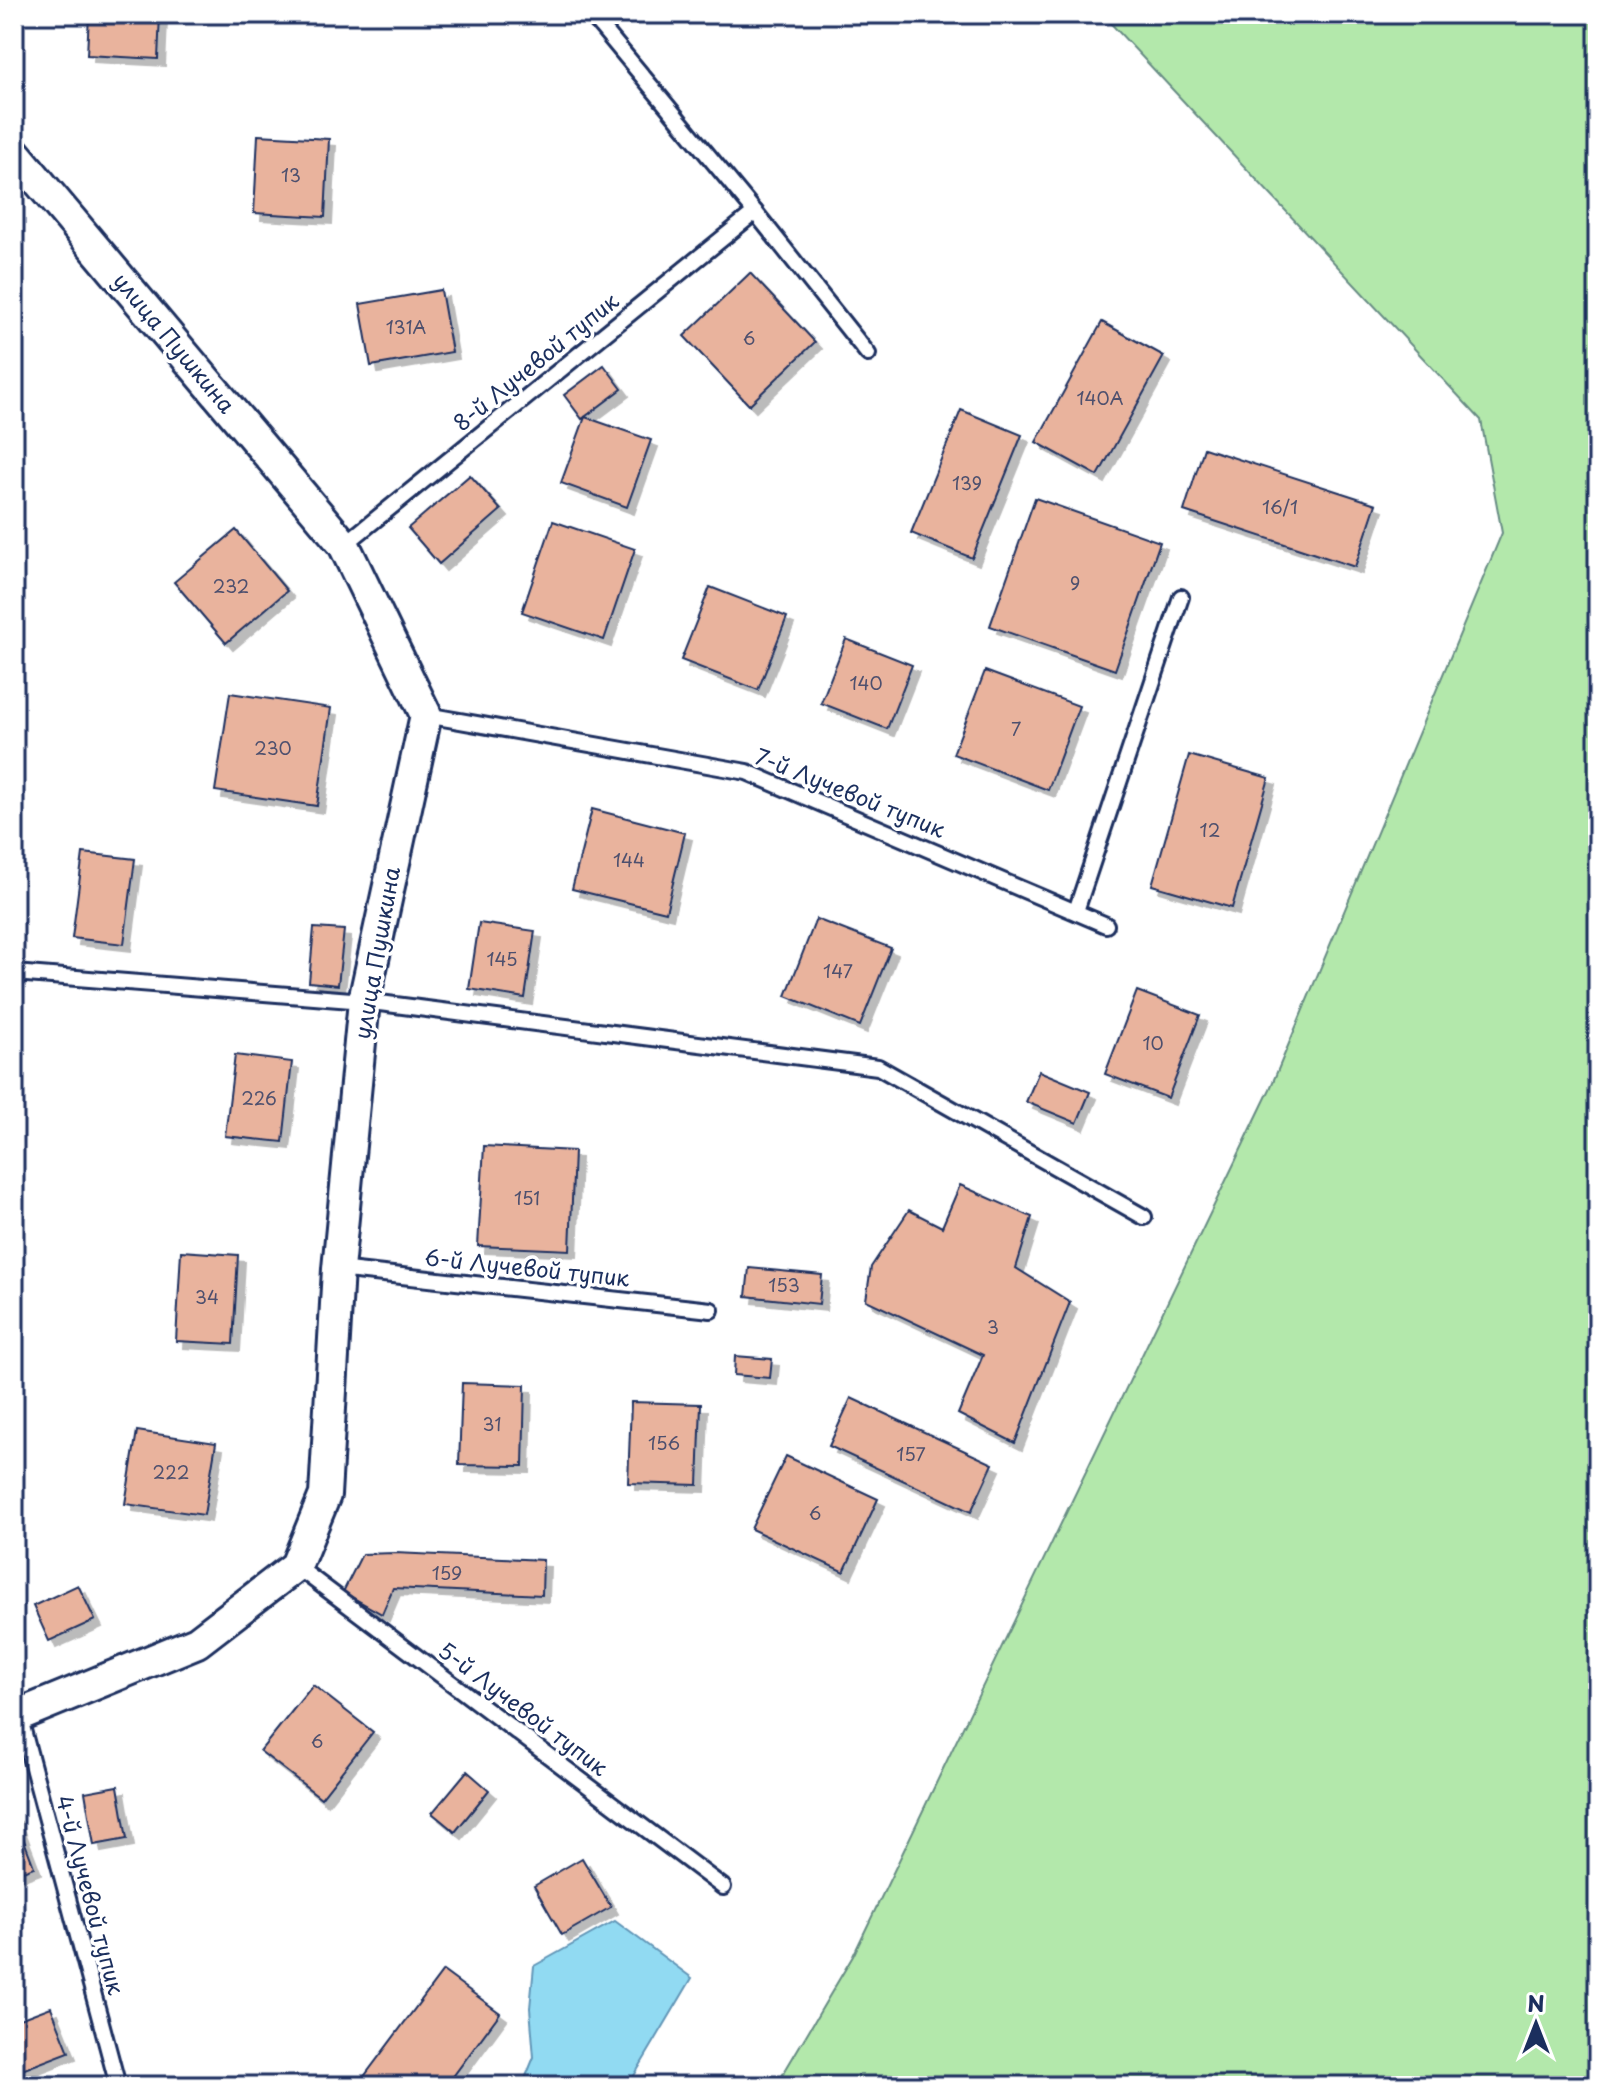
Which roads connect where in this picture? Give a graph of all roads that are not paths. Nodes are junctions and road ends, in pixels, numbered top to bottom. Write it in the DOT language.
graph roads {
  1 [pos="591,14"];
  2 [pos="14,152"];
  3 [pos="755,212"];
  4 [pos="868,354"];
  5 [pos="344,545"];
  6 [pos="1181,597"];
  7 [pos="426,715"];
  8 [pos="1076,911"];
  9 [pos="1106,925"];
  10 [pos="14,973"];
  11 [pos="364,1001"];
  12 [pos="1144,1217"];
  13 [pos="338,1269"];
  14 [pos="711,1310"];
  15 [pos="296,1566"];
  16 [pos="17,1716"];
  17 [pos="723,1887"];
  18 [pos="118,2086"];
  1 -- 3 [label="lane"];
  2 -- 5 [label="street, улица Пушкина"];
  3 -- 4 [label="lane"];
  3 -- 5 [label="lane, 8-й Лучевой тупик"];
  5 -- 7 [label="street, улица Пушкина"];
  6 -- 8 [label="lane"];
  7 -- 8 [label="lane, 7-й Лучевой тупик"];
  7 -- 11 [label="street, улица Пушкина"];
  8 -- 9 [label="lane, 7-й Лучевой тупик"];
  10 -- 11 [label="lane"];
  11 -- 12 [label="lane"];
  11 -- 13 [label="street, улица Пушкина"];
  13 -- 14 [label="lane, 6-й Лучевой тупик"];
  13 -- 15 [label="street, улица Пушкина"];
  15 -- 16 [label="street"];
  15 -- 17 [label="lane, 5-й Лучевой тупик"];
  16 -- 18 [label="lane, 4-й Лучевой тупик"];
}
